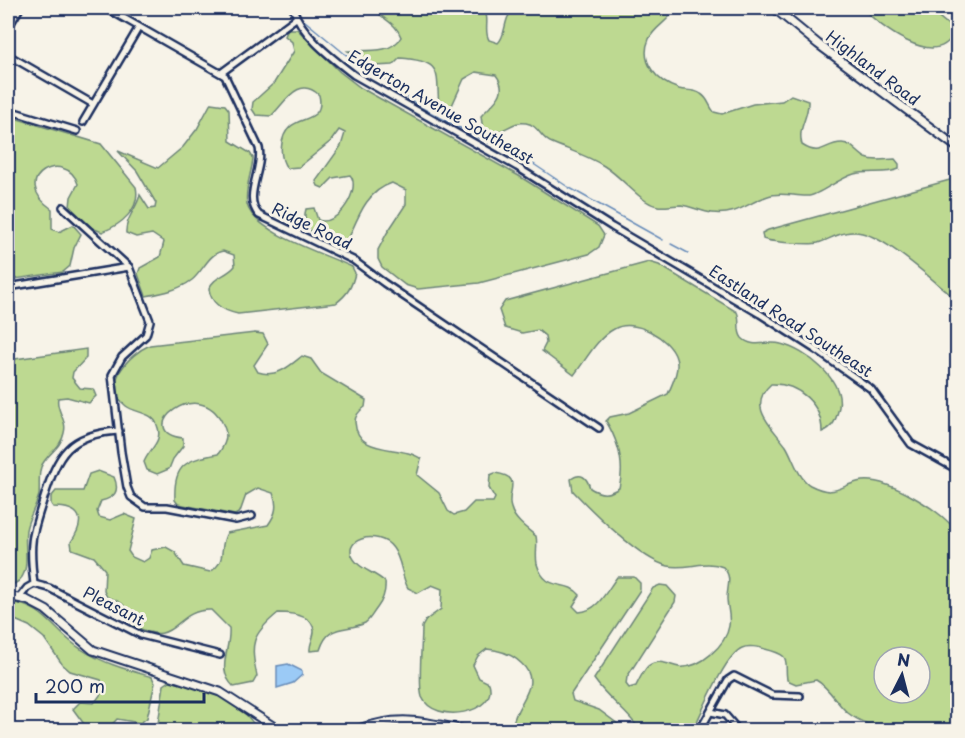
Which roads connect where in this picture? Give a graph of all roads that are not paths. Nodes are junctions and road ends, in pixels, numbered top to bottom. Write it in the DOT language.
graph roads {
  1 [pos="106,8"];
  2 [pos="292,8"];
  3 [pos="774,8"];
  4 [pos="19,9"];
  5 [pos="296,18"];
  6 [pos="139,27"];
  7 [pos="8,28"];
  8 [pos="8,56"];
  9 [pos="221,74"];
  10 [pos="93,104"];
  11 [pos="8,110"];
  12 [pos="83,122"];
  13 [pos="77,131"];
  14 [pos="957,148"];
  15 [pos="63,207"];
  16 [pos="591,214"];
  17 [pos="129,267"];
  18 [pos="8,286"];
  19 [pos="599,428"];
  20 [pos="119,431"];
  21 [pos="957,470"];
  22 [pos="252,516"];
  23 [pos="34,584"];
  24 [pos="8,596"];
  25 [pos="19,598"];
  26 [pos="220,655"];
  27 [pos="800,696"];
  28 [pos="711,712"];
  29 [pos="279,730"];
  30 [pos="356,730"];
  31 [pos="466,730"];
  32 [pos="700,730"];
  33 [pos="738,730"];
  1 -- 6 [label="street"];
  2 -- 5 [label="street"];
  3 -- 14 [label="street, Highland Road"];
  4 -- 7 [label="street"];
  5 -- 9 [label="street"];
  5 -- 16 [label="street, Edgerton Avenue Southeast"];
  6 -- 9 [label="street"];
  6 -- 10 [label="street"];
  8 -- 10 [label="street"];
  9 -- 19 [label="street, Ridge Road"];
  10 -- 12 [label="street"];
  11 -- 13 [label="street"];
  15 -- 17 [label="street"];
  16 -- 21 [label="street, Eastland Road Southeast"];
  17 -- 18 [label="street"];
  17 -- 20 [label="street"];
  20 -- 22 [label="street"];
  20 -- 23 [label="street"];
  23 -- 25 [label="street"];
  23 -- 26 [label="street, Pleasant"];
  24 -- 25 [label="street"];
  25 -- 29 [label="street"];
  27 -- 28 [label="street"];
  28 -- 32 [label="street"];
  28 -- 33 [label="street"];
  30 -- 31 [label="street"];
}
